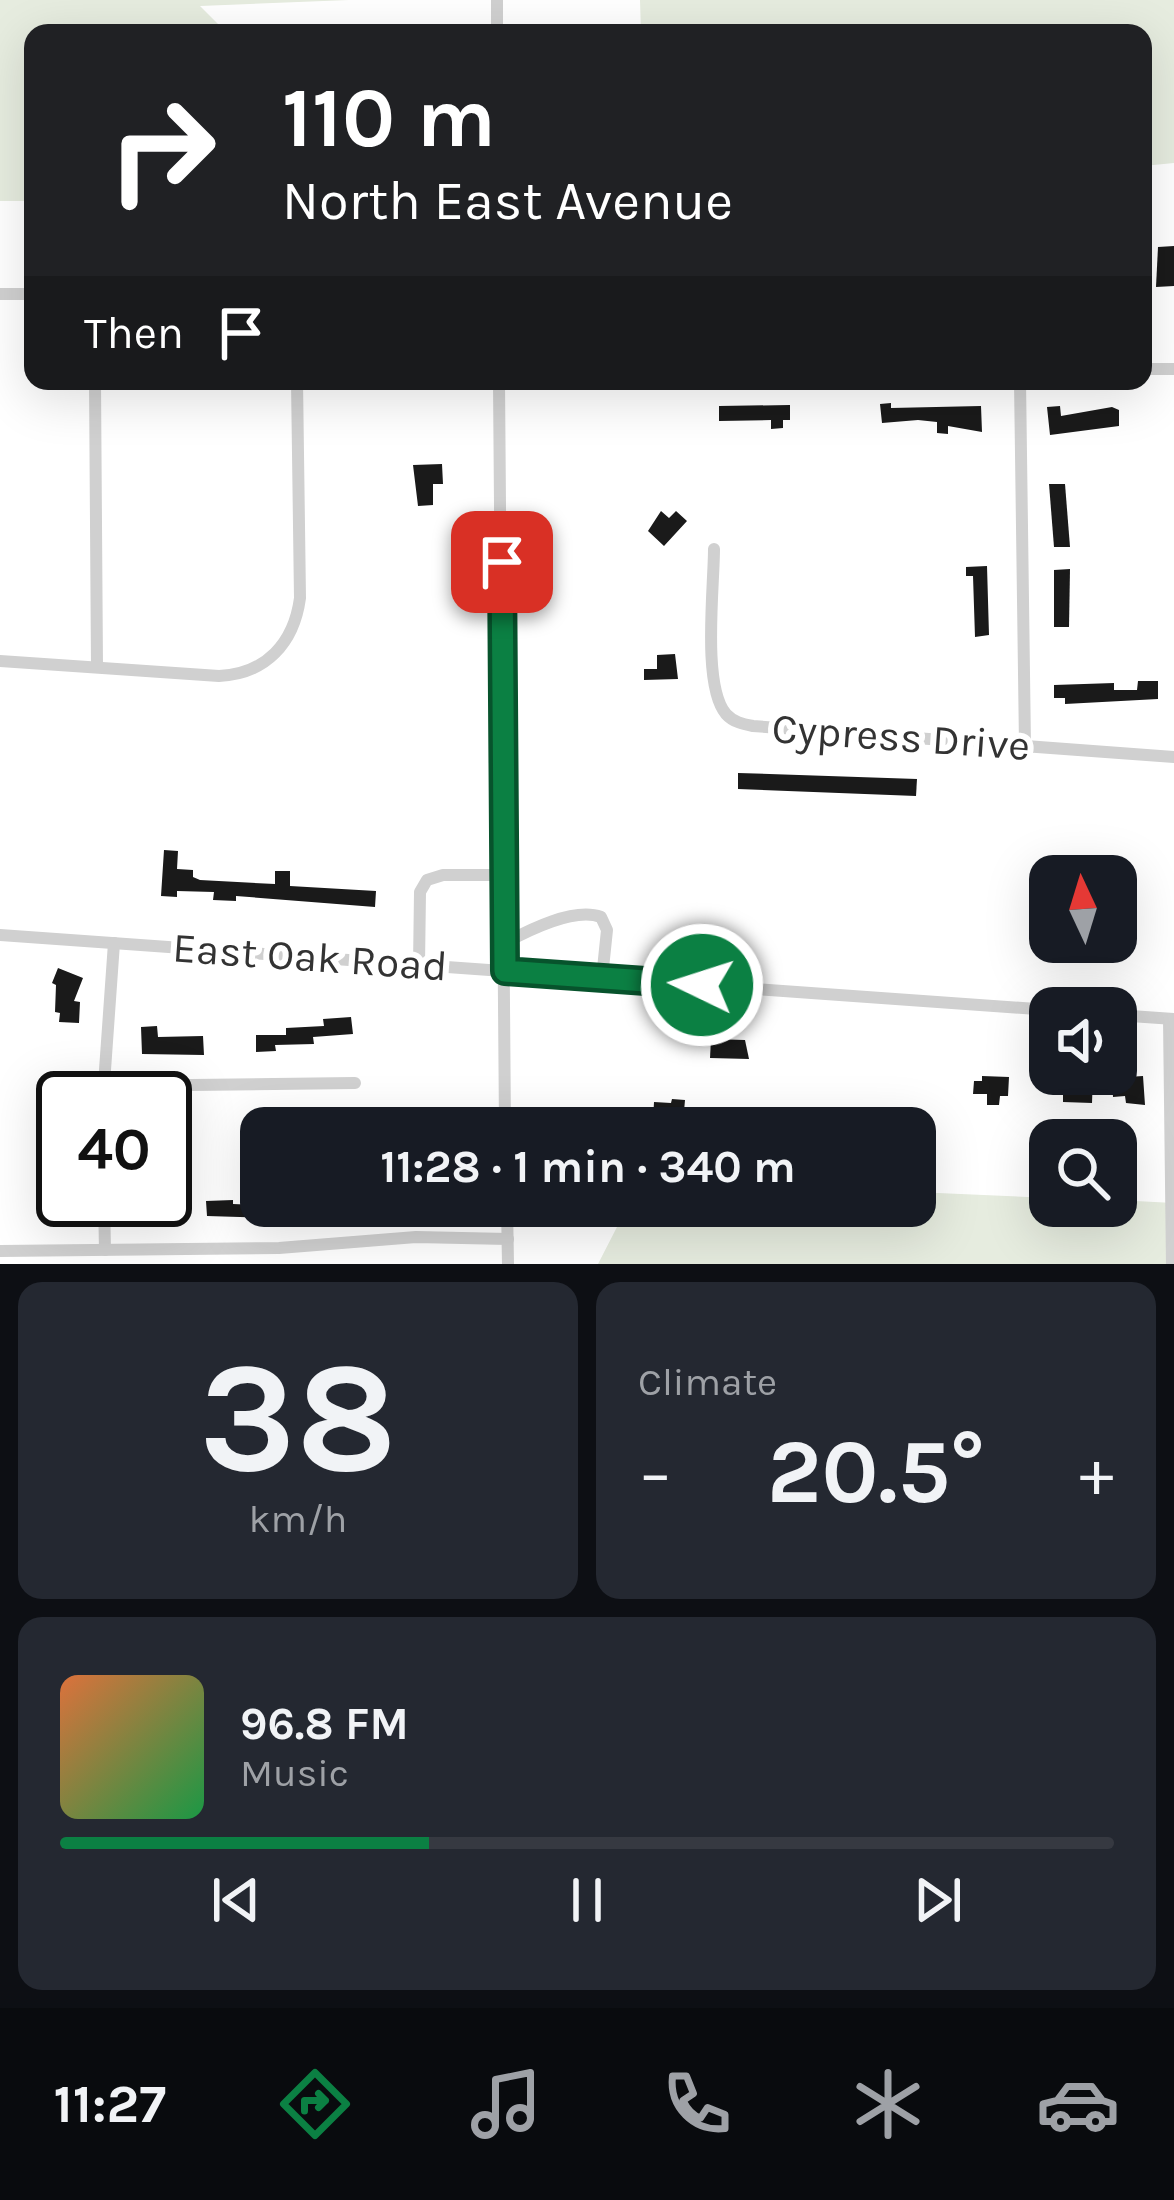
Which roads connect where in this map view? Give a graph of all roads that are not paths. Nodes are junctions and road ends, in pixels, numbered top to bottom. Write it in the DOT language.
graph roads {
  1 [pos="95,390"];
  2 [pos="297,390"];
  3 [pos="500,390"];
  4 [pos="1020,390"];
  5 [pos="714,549"];
  6 [pos="0,661"];
  7 [pos="98,668"];
  8 [pos="1024,746"];
  9 [pos="1174,757"];
  10 [pos="506,875"];
  11 [pos="0,935"];
  12 [pos="114,943"];
  13 [pos="506,943"];
  14 [pos="419,965"];
  15 [pos="505,971"];
  16 [pos="602,978"];
  17 [pos="1029,1008"];
  18 [pos="1137,1016"];
  19 [pos="1172,1019"];
  20 [pos="105,1071"];
  21 [pos="355,1083"];
  22 [pos="192,1089"];
  23 [pos="506,1107"];
  24 [pos="105,1227"];
  25 [pos="508,1227"];
  26 [pos="508,1239"];
  27 [pos="105,1250"];
  28 [pos="0,1252"];
  29 [pos="508,1264"];
  30 [pos="1172,1264"];
  1 -- 7 [label="street"];
  2 -- 7 [label="street"];
  3 -- 10 [label="street"];
  4 -- 8 [label="street"];
  5 -- 8 [label="street, Cypress Drive"];
  6 -- 7 [label="street"];
  8 -- 9 [label="street, Cypress Drive"];
  10 -- 13 [label="street"];
  10 -- 14 [label="street"];
  11 -- 12 [label="street, East Oak Road"];
  12 -- 14 [label="street, East Oak Road"];
  12 -- 20 [label="street"];
  13 -- 15 [label="street"];
  13 -- 16 [label="street"];
  14 -- 15 [label="street, East Oak Road"];
  15 -- 16 [label="street, East Oak Road"];
  15 -- 23 [label="street"];
  16 -- 17 [label="street, East Oak Road"];
  18 -- 19 [label="street"];
  19 -- 30 [label="street"];
  21 -- 22 [label="street"];
  24 -- 27 [label="street"];
  25 -- 26 [label="street"];
  26 -- 27 [label="street"];
  26 -- 29 [label="street"];
  27 -- 28 [label="street"];
}
